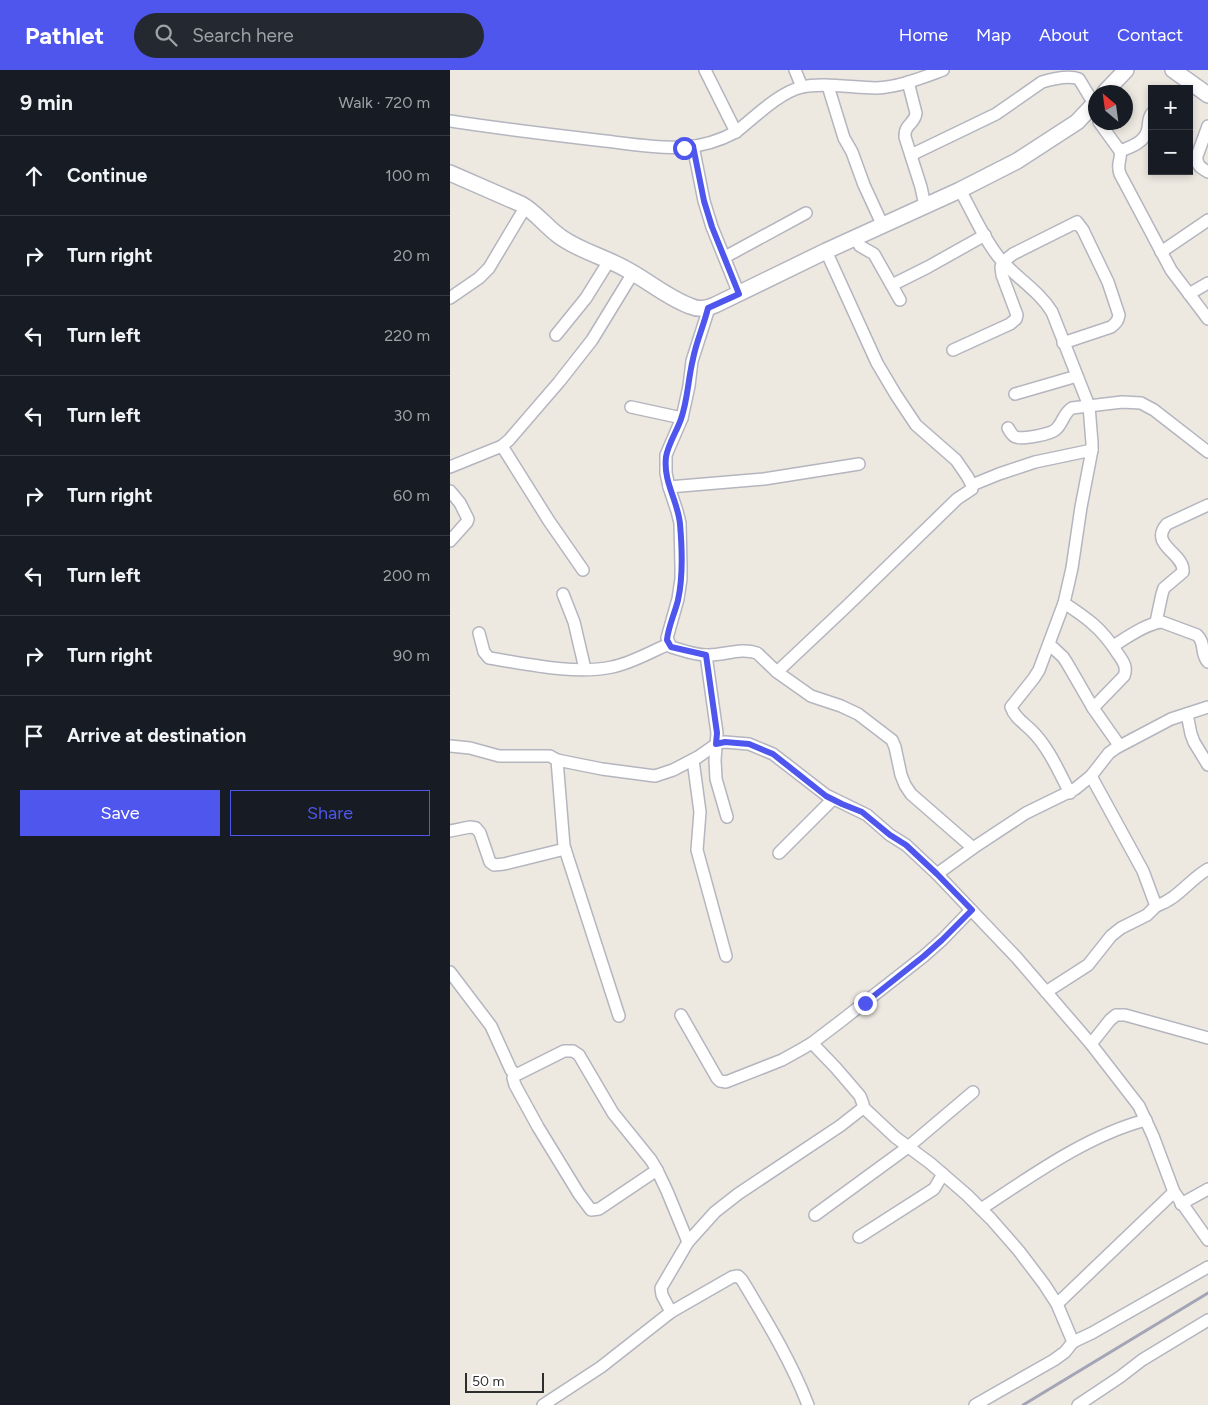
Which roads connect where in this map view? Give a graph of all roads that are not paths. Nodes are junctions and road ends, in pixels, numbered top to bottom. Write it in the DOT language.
graph roads {
  1 [pos="705,70"];
  2 [pos="795,70"];
  3 [pos="1126,70"];
  4 [pos="939,71"];
  5 [pos="911,77"];
  6 [pos="1179,79"];
  7 [pos="1112,85"];
  8 [pos="828,86"];
  9 [pos="802,87"];
  10 [pos="1208,95"];
  11 [pos="1088,98"];
  12 [pos="1088,112"];
  13 [pos="450,121"];
  14 [pos="1208,126"];
  15 [pos="1105,130"];
  16 [pos="1148,130"];
  17 [pos="736,132"];
  18 [pos="693,146"];
  19 [pos="1120,151"];
  20 [pos="911,155"];
  21 [pos="1208,172"];
  22 [pos="450,173"];
  23 [pos="960,190"];
  24 [pos="526,206"];
  25 [pos="925,206"];
  26 [pos="806,213"];
  27 [pos="1208,220"];
  28 [pos="882,226"];
  29 [pos="984,235"];
  30 [pos="856,238"];
  31 [pos="826,251"];
  32 [pos="1161,252"];
  33 [pos="725,257"];
  34 [pos="610,261"];
  35 [pos="1003,262"];
  36 [pos="633,273"];
  37 [pos="1208,283"];
  38 [pos="892,285"];
  39 [pos="739,294"];
  40 [pos="1189,294"];
  41 [pos="450,298"];
  42 [pos="900,300"];
  43 [pos="708,308"];
  44 [pos="1208,319"];
  45 [pos="556,335"];
  46 [pos="1063,343"];
  47 [pos="953,350"];
  48 [pos="1077,376"];
  49 [pos="1015,394"];
  50 [pos="1089,406"];
  51 [pos="630,407"];
  52 [pos="682,418"];
  53 [pos="1008,428"];
  54 [pos="502,446"];
  55 [pos="1092,450"];
  56 [pos="1208,452"];
  57 [pos="859,464"];
  58 [pos="450,467"];
  59 [pos="972,486"];
  60 [pos="669,487"];
  61 [pos="450,491"];
  62 [pos="1208,505"];
  63 [pos="450,541"];
  64 [pos="583,570"];
  65 [pos="563,594"];
  66 [pos="1064,603"];
  67 [pos="1156,622"];
  68 [pos="479,633"];
  69 [pos="669,644"];
  70 [pos="1049,644"];
  71 [pos="1113,646"];
  72 [pos="706,655"];
  73 [pos="1208,662"];
  74 [pos="585,669"];
  75 [pos="777,672"];
  76 [pos="1208,707"];
  77 [pos="1093,708"];
  78 [pos="1187,714"];
  79 [pos="716,744"];
  80 [pos="450,746"];
  81 [pos="1120,746"];
  82 [pos="557,760"];
  83 [pos="694,760"];
  84 [pos="1207,762"];
  85 [pos="1091,776"];
  86 [pos="1070,793"];
  87 [pos="833,799"];
  88 [pos="727,817"];
  89 [pos="450,831"];
  90 [pos="565,848"];
  91 [pos="973,848"];
  92 [pos="779,853"];
  93 [pos="1208,869"];
  94 [pos="937,874"];
  95 [pos="1156,906"];
  96 [pos="972,910"];
  97 [pos="726,956"];
  98 [pos="450,972"];
  99 [pos="1046,992"];
  100 [pos="681,1015"];
  101 [pos="619,1016"];
  102 [pos="1208,1038"];
  103 [pos="812,1043"];
  104 [pos="1091,1044"];
  105 [pos="514,1073"];
  106 [pos="973,1092"];
  107 [pos="863,1106"];
  108 [pos="1146,1120"];
  109 [pos="908,1147"];
  110 [pos="657,1170"];
  111 [pos="943,1174"];
  112 [pos="1208,1189"];
  113 [pos="1174,1192"];
  114 [pos="1182,1204"];
  115 [pos="981,1209"];
  116 [pos="815,1215"];
  117 [pos="859,1237"];
  118 [pos="1208,1240"];
  119 [pos="688,1242"];
  120 [pos="1208,1267"];
  121 [pos="1057,1304"];
  122 [pos="672,1312"];
  123 [pos="1208,1320"];
  124 [pos="1072,1342"];
  125 [pos="544,1405"];
  126 [pos="808,1405"];
  127 [pos="975,1405"];
  128 [pos="1078,1405"];
  1 -- 17 [label="street"];
  2 -- 9 [label="street"];
  3 -- 7 [label="street"];
  4 -- 5 [label="street"];
  5 -- 8 [label="street"];
  5 -- 20 [label="street"];
  6 -- 10 [label="street"];
  8 -- 9 [label="street"];
  8 -- 28 [label="street"];
  9 -- 17 [label="street"];
  11 -- 20 [label="street"];
  12 -- 23 [label="street"];
  13 -- 18 [label="street"];
  14 -- 21 [label="street"];
  15 -- 19 [label="street"];
  16 -- 19 [label="street"];
  17 -- 18 [label="street"];
  18 -- 33 [label="street"];
  19 -- 32 [label="street"];
  20 -- 25 [label="street"];
  22 -- 24 [label="street"];
  23 -- 25 [label="street"];
  23 -- 29 [label="street"];
  24 -- 34 [label="street"];
  24 -- 41 [label="street"];
  25 -- 28 [label="street"];
  26 -- 33 [label="street"];
  27 -- 32 [label="street"];
  28 -- 30 [label="street"];
  29 -- 35 [label="street"];
  29 -- 38 [label="street"];
  30 -- 31 [label="street"];
  30 -- 38 [label="street"];
  31 -- 39 [label="street"];
  31 -- 59 [label="street"];
  32 -- 40 [label="street"];
  33 -- 39 [label="street"];
  34 -- 36 [label="street"];
  34 -- 45 [label="street"];
  35 -- 46 [label="street"];
  35 -- 46 [label="street"];
  35 -- 47 [label="street"];
  36 -- 43 [label="street"];
  36 -- 54 [label="street"];
  37 -- 40 [label="street"];
  38 -- 42 [label="street"];
  39 -- 43 [label="street"];
  40 -- 44 [label="street"];
  43 -- 52 [label="street"];
  46 -- 48 [label="street"];
  48 -- 49 [label="street"];
  48 -- 50 [label="street"];
  50 -- 53 [label="street"];
  50 -- 55 [label="street"];
  50 -- 56 [label="street"];
  51 -- 52 [label="street"];
  52 -- 60 [label="street"];
  54 -- 58 [label="street"];
  54 -- 64 [label="street"];
  55 -- 59 [label="street"];
  55 -- 66 [label="street"];
  57 -- 60 [label="street"];
  59 -- 75 [label="street"];
  60 -- 69 [label="street"];
  61 -- 63 [label="street"];
  62 -- 67 [label="street"];
  65 -- 74 [label="street"];
  66 -- 70 [label="street"];
  66 -- 71 [label="street"];
  67 -- 71 [label="street"];
  67 -- 73 [label="street"];
  68 -- 74 [label="street"];
  69 -- 72 [label="street"];
  69 -- 74 [label="street"];
  70 -- 77 [label="street"];
  70 -- 86 [label="street"];
  71 -- 77 [label="street"];
  72 -- 75 [label="street"];
  72 -- 79 [label="street"];
  75 -- 91 [label="street"];
  76 -- 78 [label="street"];
  77 -- 81 [label="street"];
  78 -- 81 [label="street"];
  78 -- 84 [label="street"];
  79 -- 83 [label="street"];
  79 -- 87 [label="street"];
  79 -- 88 [label="street"];
  80 -- 82 [label="street"];
  81 -- 85 [label="street"];
  82 -- 83 [label="street"];
  82 -- 90 [label="street"];
  83 -- 97 [label="street"];
  85 -- 86 [label="street"];
  85 -- 95 [label="street"];
  86 -- 91 [label="street"];
  87 -- 92 [label="street"];
  87 -- 94 [label="street"];
  89 -- 90 [label="street"];
  90 -- 101 [label="street"];
  91 -- 94 [label="street"];
  93 -- 95 [label="street"];
  94 -- 96 [label="street"];
  95 -- 99 [label="street"];
  96 -- 99 [label="street"];
  96 -- 103 [label="street"];
  98 -- 105 [label="street"];
  99 -- 104 [label="street"];
  100 -- 103 [label="street"];
  102 -- 104 [label="street"];
  103 -- 107 [label="street"];
  104 -- 108 [label="street"];
  105 -- 110 [label="street"];
  105 -- 110 [label="street"];
  106 -- 109 [label="street"];
  107 -- 109 [label="street"];
  107 -- 119 [label="street"];
  108 -- 113 [label="street"];
  108 -- 115 [label="street"];
  109 -- 111 [label="street"];
  109 -- 116 [label="street"];
  110 -- 119 [label="street"];
  111 -- 115 [label="street"];
  111 -- 117 [label="street"];
  112 -- 114 [label="street"];
  113 -- 114 [label="street"];
  113 -- 121 [label="street"];
  114 -- 118 [label="street"];
  115 -- 121 [label="street"];
  119 -- 122 [label="street"];
  120 -- 124 [label="street"];
  121 -- 124 [label="street"];
  122 -- 125 [label="street"];
  122 -- 126 [label="street"];
  123 -- 128 [label="street"];
  124 -- 127 [label="street"];
}
